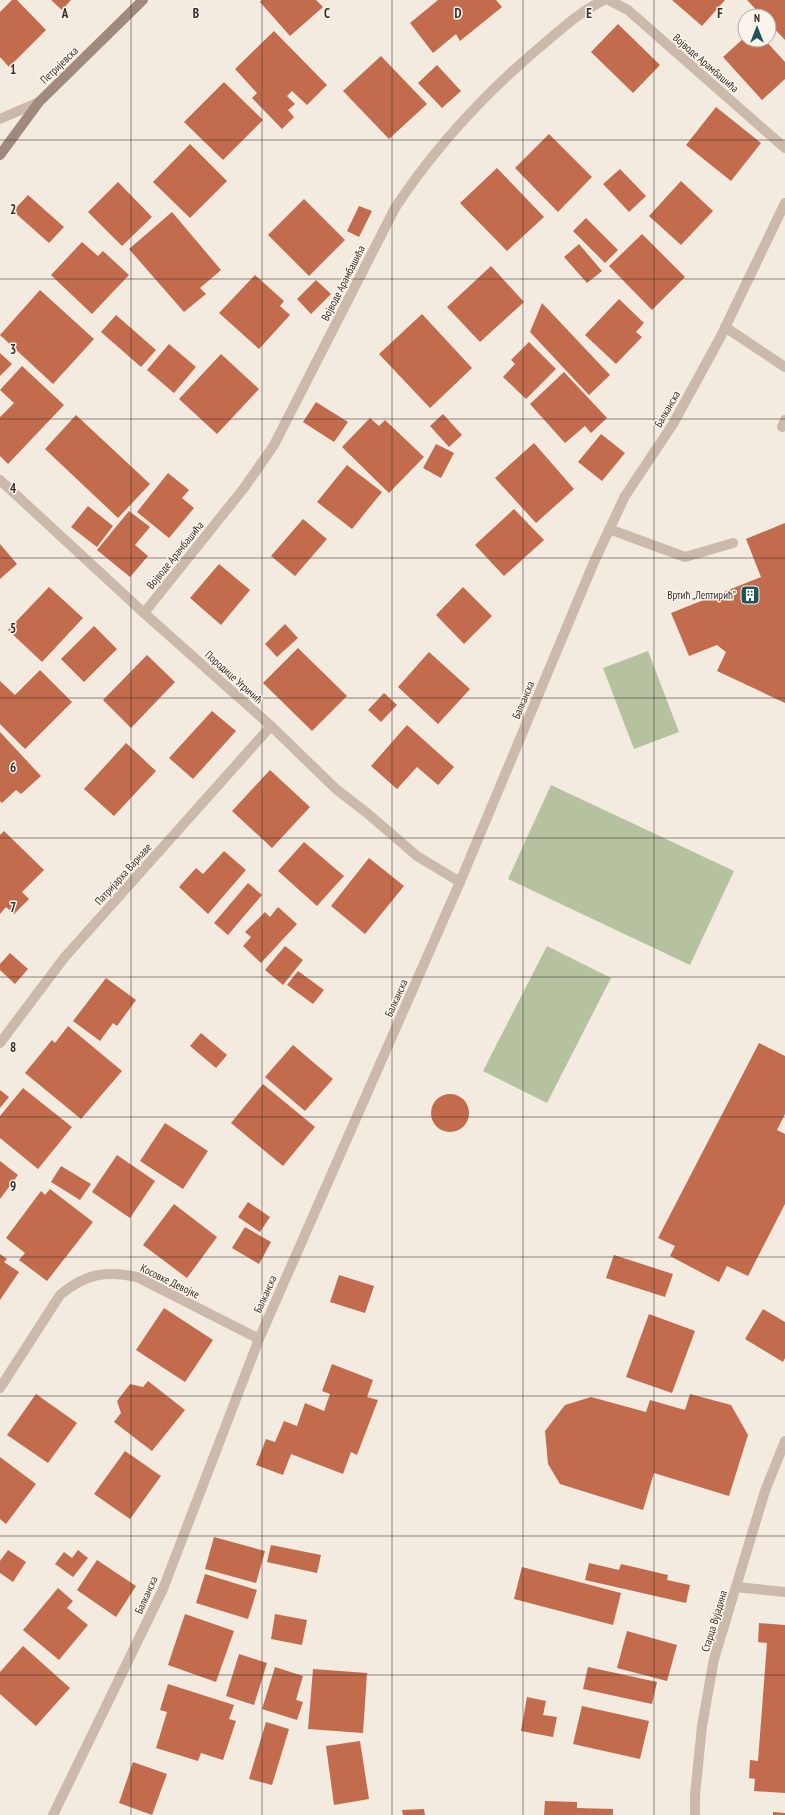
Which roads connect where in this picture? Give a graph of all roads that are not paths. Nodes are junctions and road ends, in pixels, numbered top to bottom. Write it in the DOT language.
graph roads {
  1 [pos="143,0"];
  2 [pos="604,0"];
  3 [pos="609,0"];
  4 [pos="39,102"];
  5 [pos="0,119"];
  6 [pos="785,148"];
  7 [pos="0,155"];
  8 [pos="785,202"];
  9 [pos="725,327"];
  10 [pos="785,367"];
  11 [pos="0,480"];
  12 [pos="609,529"];
  13 [pos="733,543"];
  14 [pos="144,613"];
  15 [pos="270,726"];
  16 [pos="460,882"];
  17 [pos="0,1042"];
  18 [pos="259,1339"];
  19 [pos="0,1388"];
  20 [pos="785,1441"];
  21 [pos="736,1587"];
  22 [pos="785,1592"];
  23 [pos="53,1815"];
  24 [pos="695,1815"];
  1 -- 4 [label="main road, Петријевска"];
  2 -- 14 [label="street, Војводе Арамбашића"];
  3 -- 6 [label="street, Војводе Арамбашића"];
  4 -- 5 [label="street"];
  4 -- 7 [label="main road, Петријевска"];
  8 -- 9 [label="street, Балканска"];
  9 -- 10 [label="street"];
  9 -- 12 [label="street, Балканска"];
  11 -- 14 [label="street, Породице Угричић"];
  12 -- 13 [label="street"];
  12 -- 16 [label="street, Балканска"];
  14 -- 15 [label="street, Породице Угричић"];
  15 -- 16 [label="street, Породице Угричић"];
  15 -- 17 [label="street, Патријарха Варнаве"];
  16 -- 18 [label="street, Балканска"];
  18 -- 19 [label="street, Косовке Девојке"];
  18 -- 23 [label="street, Балканска"];
  20 -- 21 [label="street, Старца Вујадина"];
  21 -- 22 [label="street"];
  21 -- 24 [label="street, Старца Вујадина"];
}
